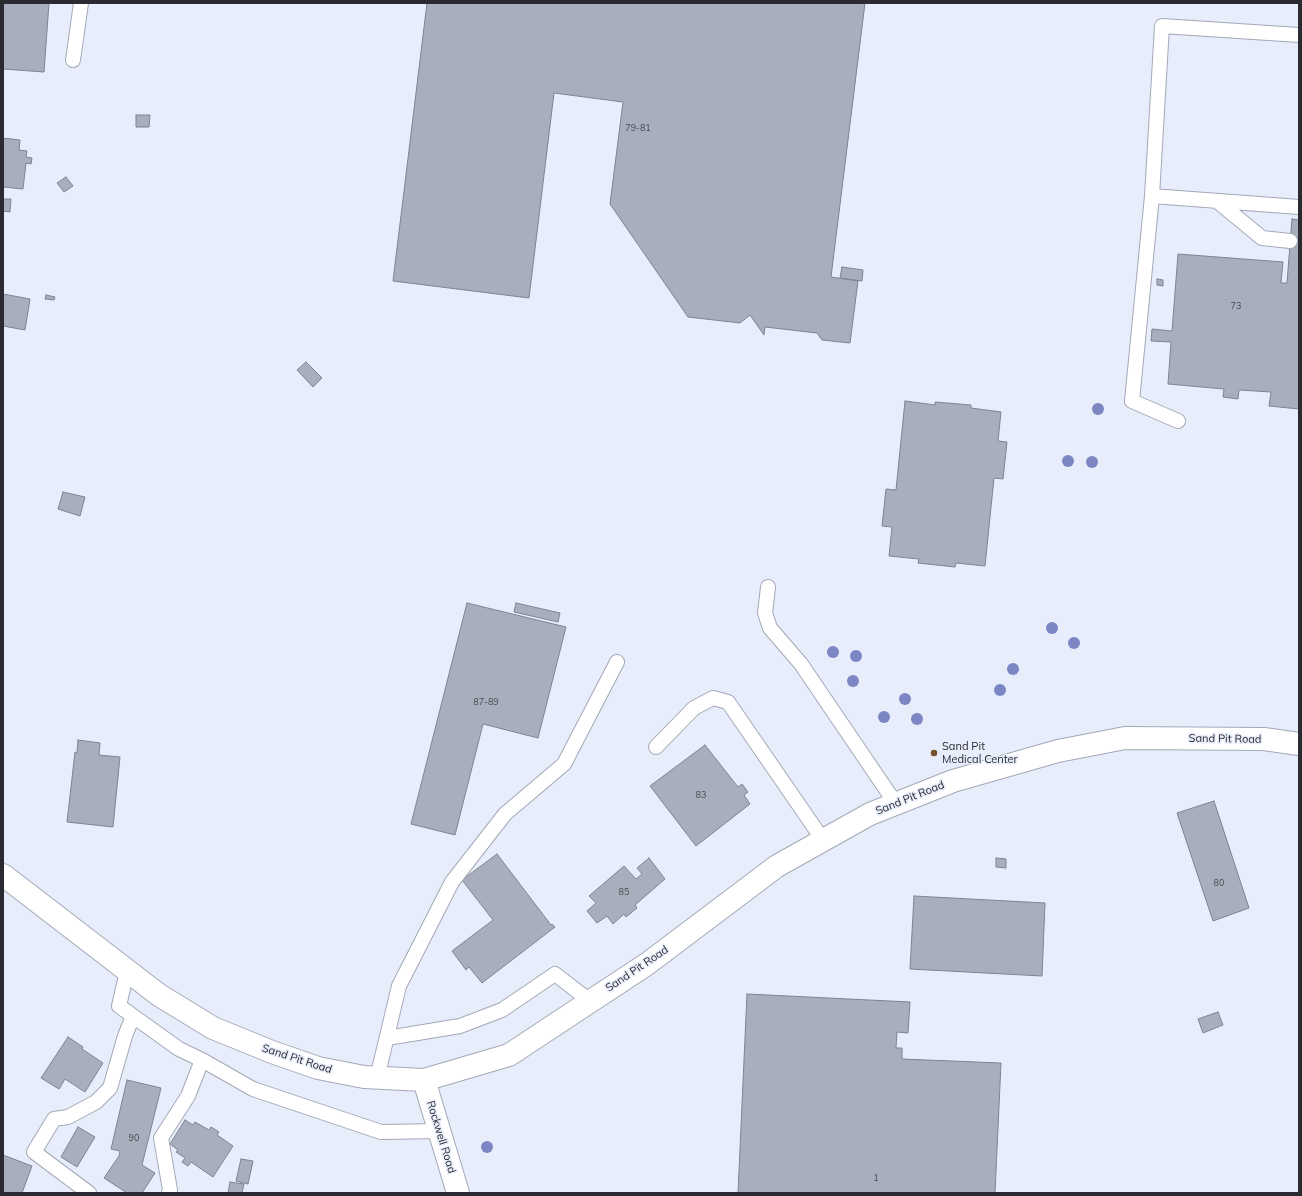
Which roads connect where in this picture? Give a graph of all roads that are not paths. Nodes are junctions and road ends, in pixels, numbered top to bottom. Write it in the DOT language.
graph roads {
  1 [pos="81,3"];
  2 [pos="1299,35"];
  3 [pos="73,60"];
  4 [pos="1152,196"];
  5 [pos="1217,201"];
  6 [pos="1299,207"];
  7 [pos="1290,241"];
  8 [pos="1178,421"];
  9 [pos="768,587"];
  10 [pos="617,662"];
  11 [pos="1299,744"];
  12 [pos="656,747"];
  13 [pos="896,804"];
  14 [pos="823,840"];
  15 [pos="3,875"];
  16 [pos="127,971"];
  17 [pos="590,1001"];
  18 [pos="133,1016"];
  19 [pos="387,1038"];
  20 [pos="202,1060"];
  21 [pos="377,1078"];
  22 [pos="424,1080"];
  23 [pos="440,1130"];
  24 [pos="89,1193"];
  25 [pos="169,1193"];
  26 [pos="458,1193"];
  1 -- 3 [label="lane"];
  2 -- 4 [label="lane"];
  4 -- 5 [label="lane"];
  4 -- 8 [label="lane"];
  5 -- 6 [label="lane"];
  5 -- 7 [label="lane"];
  9 -- 13 [label="lane"];
  10 -- 19 [label="lane"];
  11 -- 13 [label="street, Sand Pit Road"];
  12 -- 14 [label="lane"];
  13 -- 14 [label="street, Sand Pit Road"];
  14 -- 17 [label="street, Sand Pit Road"];
  15 -- 16 [label="street, Sand Pit Road"];
  16 -- 18 [label="lane"];
  16 -- 21 [label="street, Sand Pit Road"];
  17 -- 19 [label="lane"];
  17 -- 22 [label="street, Sand Pit Road"];
  18 -- 20 [label="lane"];
  18 -- 24 [label="lane"];
  19 -- 21 [label="lane"];
  20 -- 23 [label="lane"];
  20 -- 25 [label="lane"];
  21 -- 22 [label="street, Sand Pit Road"];
  22 -- 23 [label="street, Rockwell Road"];
  23 -- 26 [label="street, Rockwell Road"];
}
